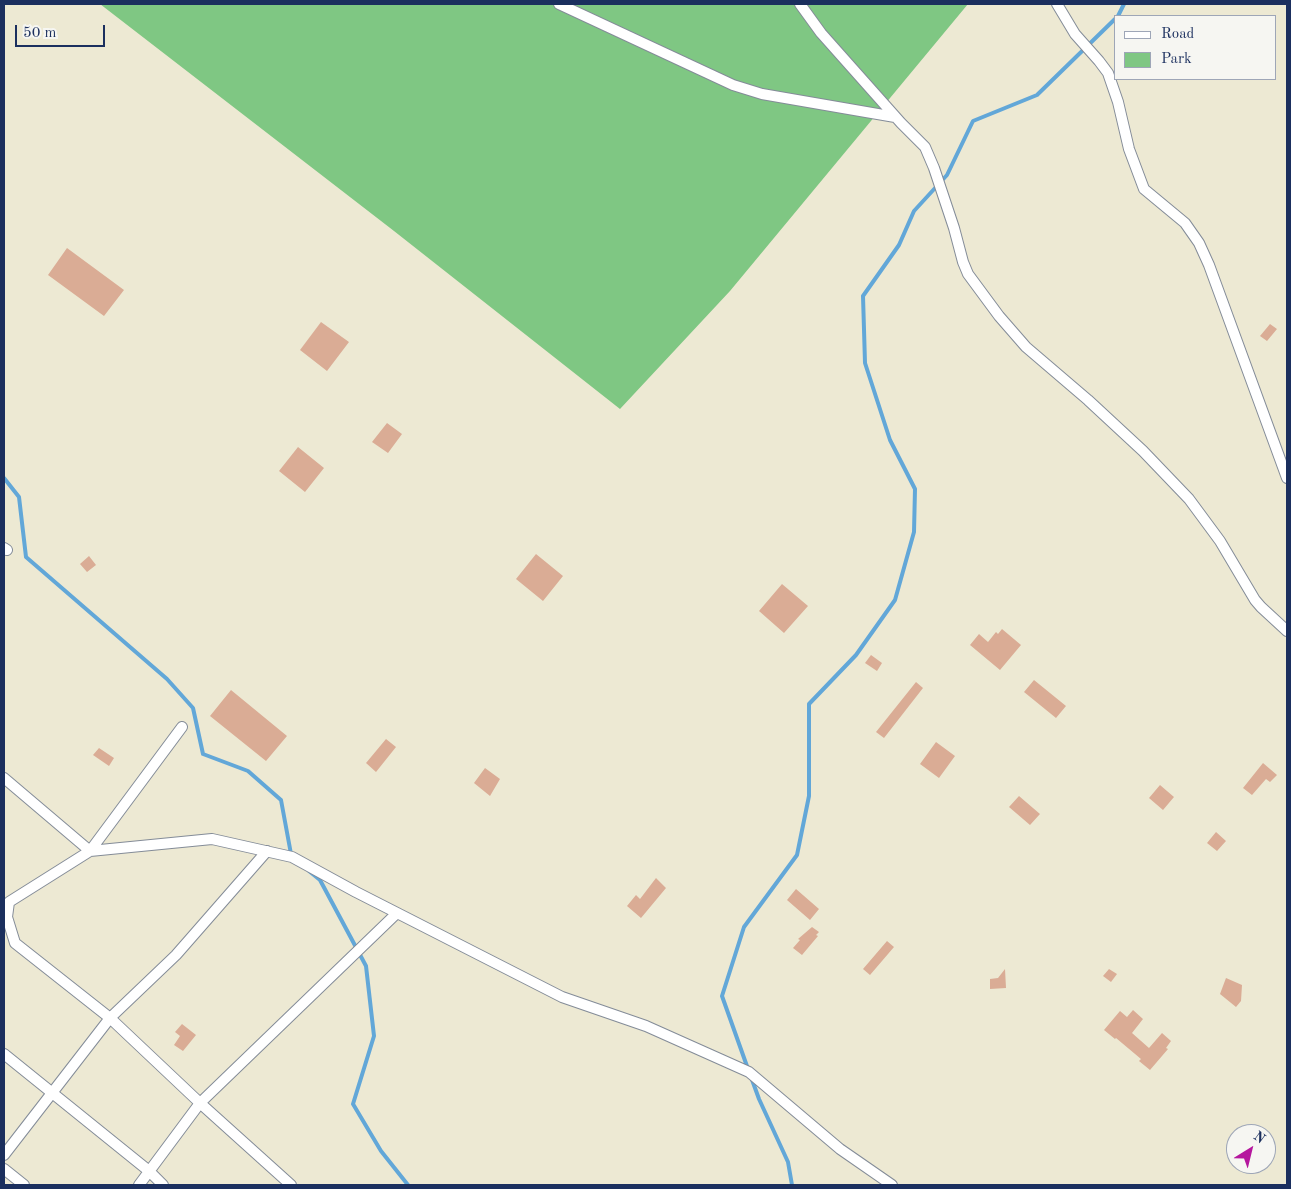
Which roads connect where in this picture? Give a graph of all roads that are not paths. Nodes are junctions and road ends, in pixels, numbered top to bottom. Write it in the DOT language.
graph roads {
  1 [pos="559,4"];
  2 [pos="800,4"];
  3 [pos="1056,4"];
  4 [pos="896,117"];
  5 [pos="1287,478"];
  6 [pos="1287,631"];
  7 [pos="182,727"];
  8 [pos="4,778"];
  9 [pos="90,850"];
  10 [pos="267,851"];
  11 [pos="6,900"];
  12 [pos="397,913"];
  13 [pos="110,1018"];
  14 [pos="4,1054"];
  15 [pos="52,1093"];
  16 [pos="200,1103"];
  17 [pos="4,1155"];
  18 [pos="4,1168"];
  19 [pos="149,1172"];
  20 [pos="24,1185"];
  21 [pos="139,1185"];
  22 [pos="163,1185"];
  23 [pos="291,1185"];
  24 [pos="892,1185"];
  1 -- 4 [label="street"];
  2 -- 4 [label="street"];
  3 -- 5 [label="street"];
  4 -- 6 [label="street"];
  7 -- 9 [label="street"];
  8 -- 9 [label="street"];
  9 -- 10 [label="street"];
  9 -- 11 [label="street"];
  10 -- 12 [label="street"];
  10 -- 13 [label="street"];
  11 -- 13 [label="street"];
  12 -- 16 [label="street"];
  12 -- 24 [label="street"];
  13 -- 15 [label="street"];
  13 -- 16 [label="street"];
  14 -- 15 [label="street"];
  15 -- 17 [label="street"];
  15 -- 19 [label="street"];
  16 -- 19 [label="street"];
  16 -- 23 [label="street"];
  18 -- 20 [label="street"];
  19 -- 21 [label="street"];
  19 -- 22 [label="street"];
}
